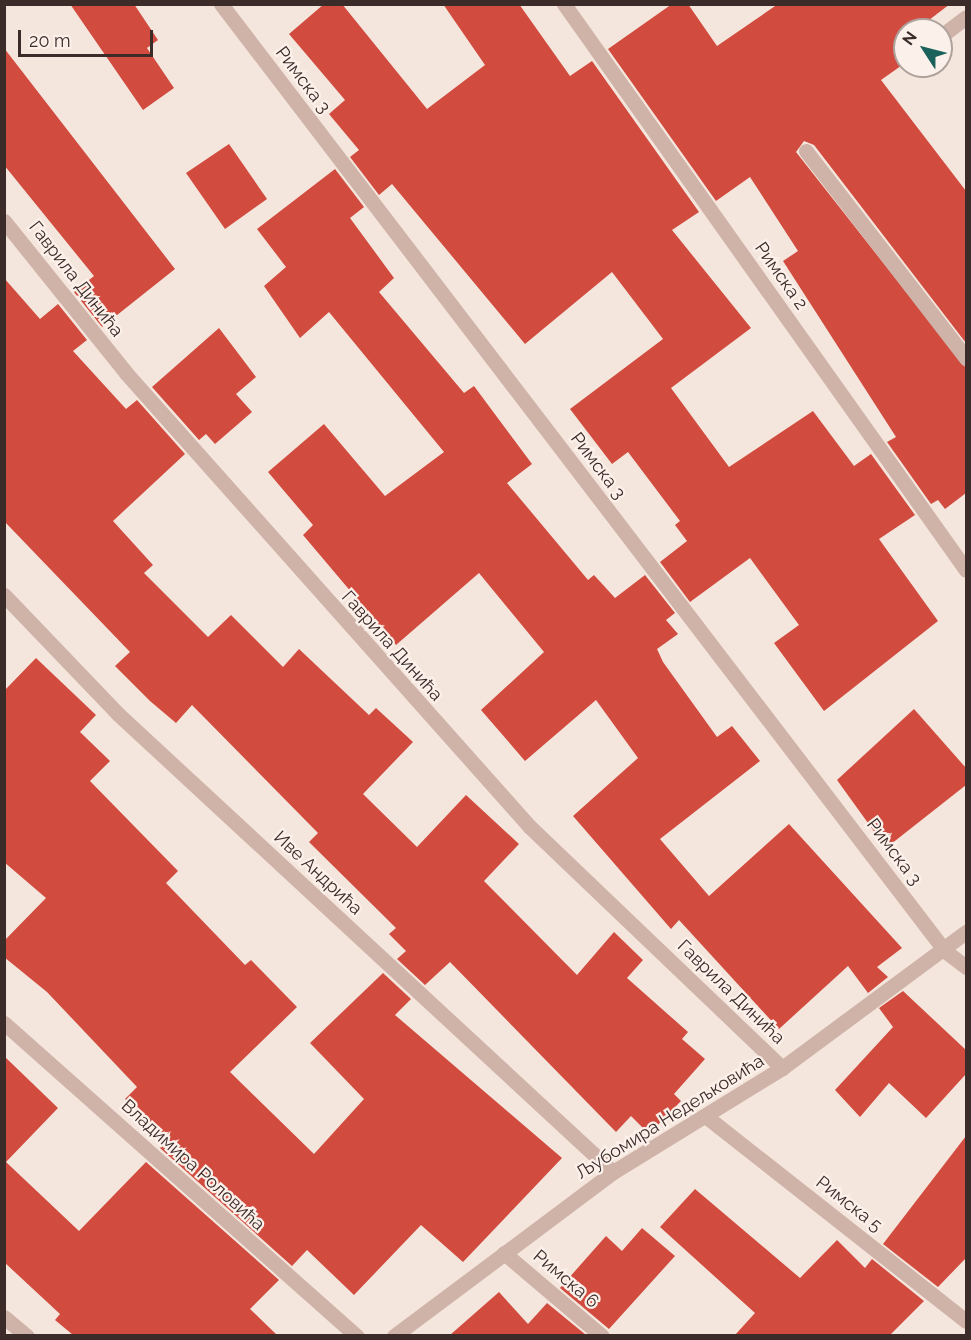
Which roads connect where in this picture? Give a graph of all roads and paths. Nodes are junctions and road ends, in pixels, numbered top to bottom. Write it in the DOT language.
graph roads {
  1 [pos="221,4"];
  2 [pos="564,4"];
  3 [pos="966,17"];
  4 [pos="953,27"];
  5 [pos="806,151"];
  6 [pos="4,221"];
  7 [pos="966,358"];
  8 [pos="966,570"];
  9 [pos="4,595"];
  10 [pos="966,932"];
  11 [pos="945,951"];
  12 [pos="966,967"];
  13 [pos="4,1023"];
  14 [pos="782,1068"];
  15 [pos="708,1118"];
  16 [pos="613,1172"];
  17 [pos="504,1253"];
  18 [pos="4,1317"];
  19 [pos="966,1321"];
  20 [pos="27,1335"];
  21 [pos="357,1335"];
  22 [pos="394,1335"];
  23 [pos="602,1335"];
  1 -- 11 [label="street, Римска 3"];
  2 -- 8 [label="street, Римска 2"];
  3 -- 4 [label="street"];
  5 -- 7 [label="street"];
  6 -- 14 [label="street, Гаврила Динића"];
  9 -- 16 [label="street, Иве Андрића"];
  10 -- 11 [label="street, Љубомира Недељковића"];
  11 -- 12 [label="street, Римска 3"];
  11 -- 14 [label="street, Љубомира Недељковића"];
  13 -- 21 [label="street, Владимира Роловића"];
  14 -- 15 [label="street, Љубомира Недељковића"];
  15 -- 16 [label="street, Љубомира Недељковића"];
  15 -- 19 [label="street, Римска 5"];
  16 -- 17 [label="street, Љубомира Недељковића"];
  17 -- 22 [label="street, Љубомира Недељковића"];
  17 -- 23 [label="street, Римска 6"];
  18 -- 20 [label="street"];
}
